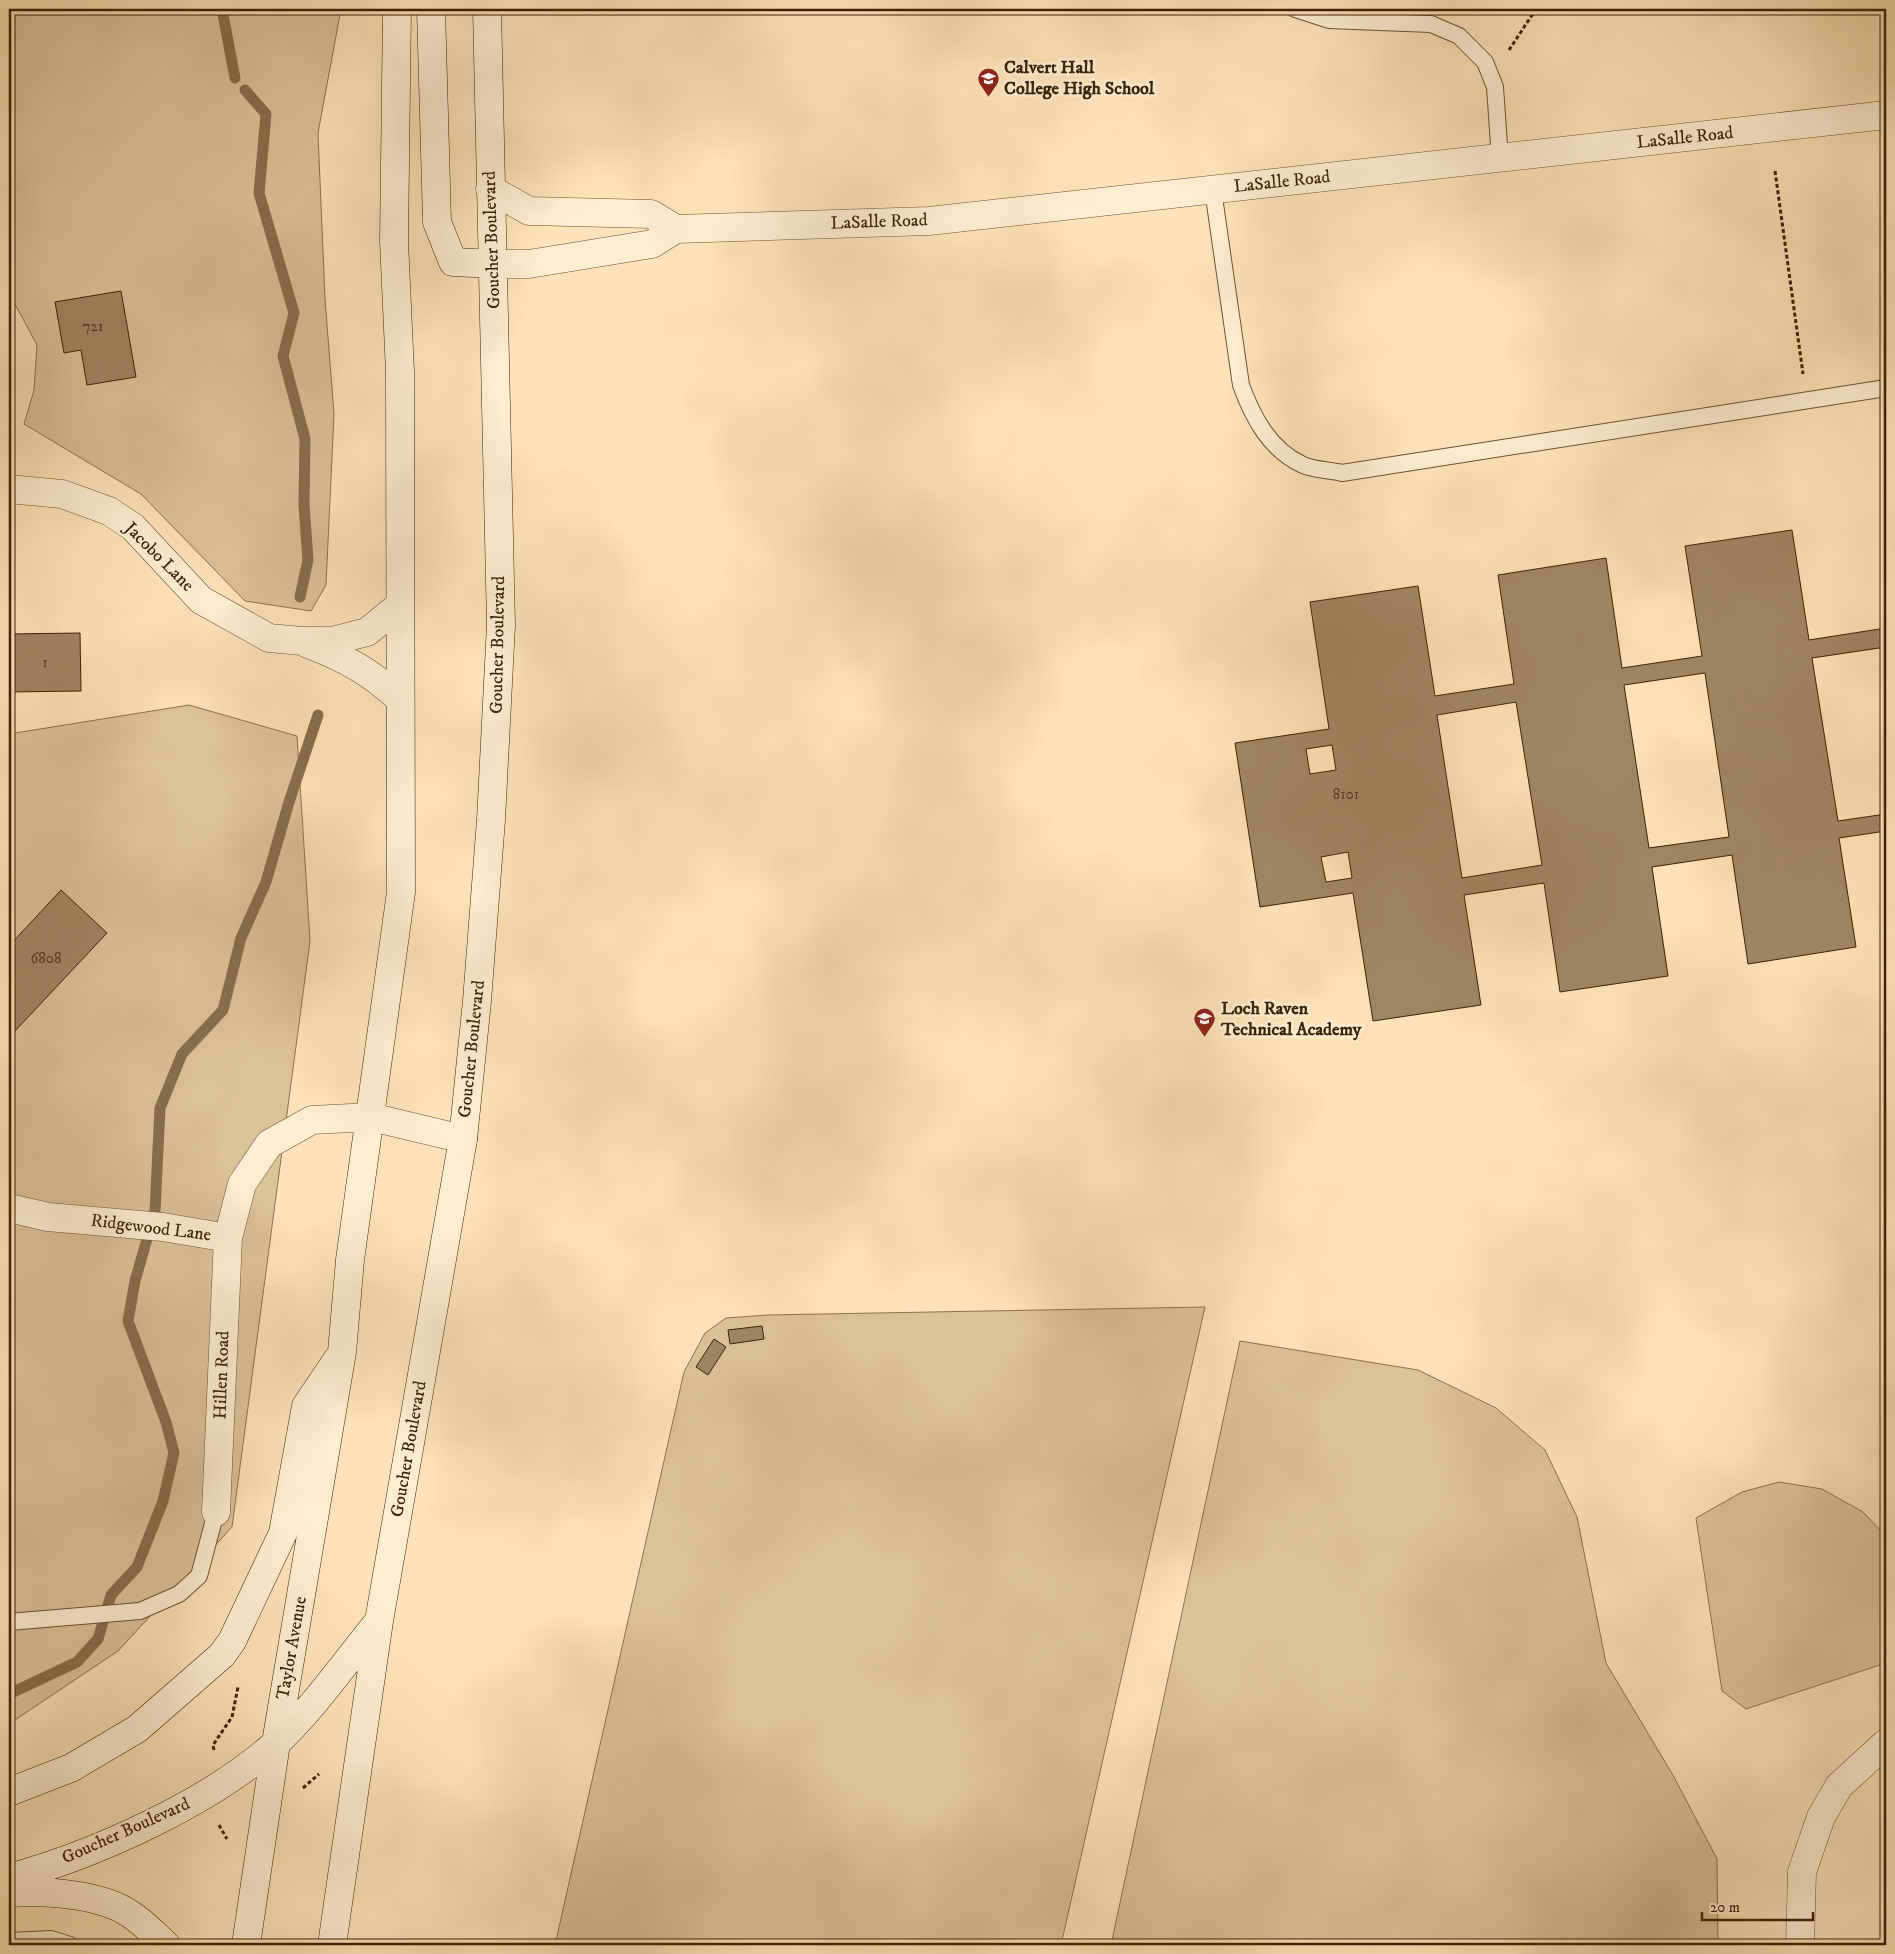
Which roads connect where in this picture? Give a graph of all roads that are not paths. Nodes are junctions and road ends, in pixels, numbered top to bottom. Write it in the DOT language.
graph roads {
  1 [pos="397,9"];
  2 [pos="431,9"];
  3 [pos="487,9"];
  4 [pos="1295,9"];
  5 [pos="1886,115"];
  6 [pos="1500,159"];
  7 [pos="490,189"];
  8 [pos="1213,190"];
  9 [pos="676,229"];
  10 [pos="494,264"];
  11 [pos="1886,388"];
  12 [pos="9,489"];
  13 [pos="400,605"];
  14 [pos="302,641"];
  15 [pos="400,699"];
  16 [pos="371,1117"];
  17 [pos="463,1139"];
  18 [pos="9,1208"];
  19 [pos="228,1238"];
  20 [pos="342,1352"];
  21 [pos="216,1512"];
  22 [pos="379,1621"];
  23 [pos="9,1622"];
  24 [pos="276,1743"];
  25 [pos="1886,1743"];
  26 [pos="9,1792"];
  27 [pos="9,1878"];
  28 [pos="9,1893"];
  29 [pos="9,1941"];
  30 [pos="70,1945"];
  31 [pos="166,1945"];
  32 [pos="246,1945"];
  33 [pos="332,1945"];
  34 [pos="1800,1945"];
  1 -- 13 [label="main road"];
  2 -- 10 [label="main road"];
  3 -- 7 [label="main road, Goucher Boulevard"];
  4 -- 6 [label="lane"];
  5 -- 6 [label="main road, LaSalle Road"];
  6 -- 8 [label="main road, LaSalle Road"];
  7 -- 9 [label="main road"];
  7 -- 10 [label="main road, Goucher Boulevard"];
  8 -- 9 [label="main road, LaSalle Road"];
  8 -- 11 [label="lane"];
  9 -- 10 [label="main road"];
  10 -- 17 [label="main road, Goucher Boulevard"];
  12 -- 14 [label="main road, Jacobo Lane"];
  13 -- 14 [label="main road, Jacobo Lane"];
  13 -- 15 [label="main road"];
  14 -- 15 [label="main road, Jacobo Lane"];
  15 -- 16 [label="main road"];
  16 -- 17 [label="main road, Ridgewood Lane"];
  16 -- 19 [label="main road, Ridgewood Lane"];
  16 -- 20 [label="main road"];
  17 -- 22 [label="main road, Goucher Boulevard"];
  18 -- 19 [label="main road, Ridgewood Lane"];
  19 -- 21 [label="main road, Hillen Road"];
  20 -- 24 [label="main road, Taylor Avenue"];
  20 -- 26 [label="main road"];
  21 -- 23 [label="lane"];
  22 -- 24 [label="main road, Goucher Boulevard"];
  22 -- 33 [label="main road"];
  24 -- 27 [label="main road, Goucher Boulevard"];
  24 -- 32 [label="main road, Taylor Avenue"];
  25 -- 34 [label="main road"];
  28 -- 31 [label="main road"];
  29 -- 30 [label="lane"];
}
